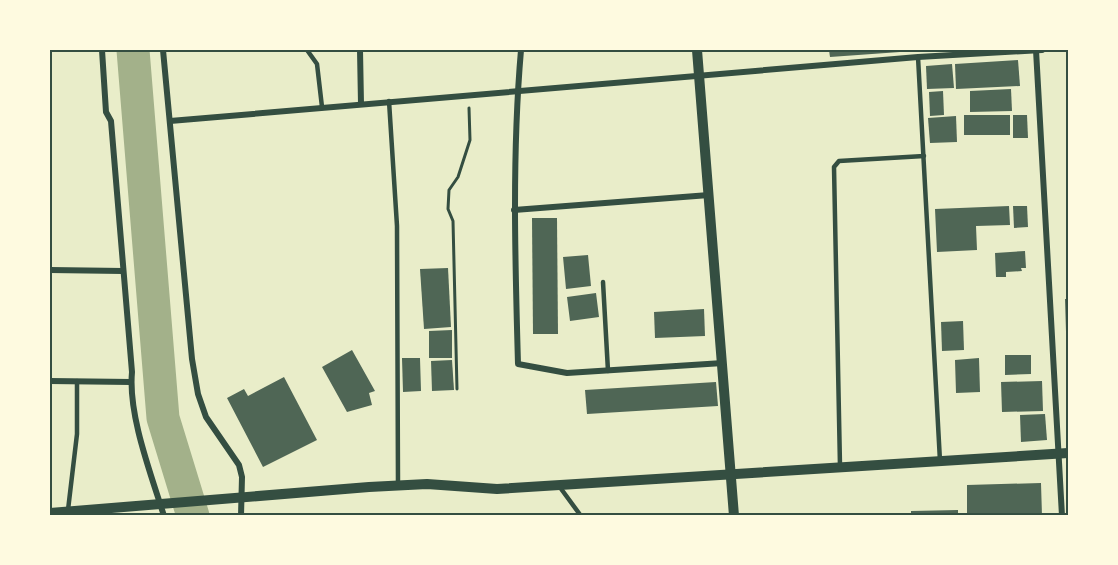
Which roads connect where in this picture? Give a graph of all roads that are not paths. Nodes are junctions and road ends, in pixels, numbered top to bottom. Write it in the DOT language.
graph roads {
  1 [pos="102,50"];
  2 [pos="163,50"];
  3 [pos="307,50"];
  4 [pos="360,50"];
  5 [pos="520,50"];
  6 [pos="697,50"];
  7 [pos="1036,50"];
  8 [pos="1042,50"];
  9 [pos="918,57"];
  10 [pos="699,76"];
  11 [pos="517,90"];
  12 [pos="389,101"];
  13 [pos="361,104"];
  14 [pos="322,107"];
  15 [pos="170,121"];
  16 [pos="924,156"];
  17 [pos="709,195"];
  18 [pos="514,210"];
  19 [pos="50,270"];
  20 [pos="123,271"];
  21 [pos="603,282"];
  22 [pos="723,363"];
  23 [pos="608,371"];
  24 [pos="50,381"];
  25 [pos="76,381"];
  26 [pos="131,382"];
  27 [pos="1064,453"];
  28 [pos="940,461"];
  29 [pos="840,466"];
  30 [pos="732,473"];
  31 [pos="398,485"];
  32 [pos="559,486"];
  33 [pos="242,498"];
  34 [pos="164,503"];
  35 [pos="50,513"];
  36 [pos="68,514"];
  37 [pos="164,516"];
  38 [pos="241,516"];
  39 [pos="580,516"];
  40 [pos="734,516"];
  41 [pos="1062,516"];
  1 -- 20 [label="street"];
  2 -- 15 [label="street"];
  3 -- 14 [label="lane"];
  4 -- 13 [label="street"];
  5 -- 11 [label="street"];
  6 -- 10 [label="street"];
  7 -- 8 [label="street"];
  7 -- 9 [label="street"];
  7 -- 27 [label="street"];
  9 -- 10 [label="street"];
  9 -- 16 [label="lane"];
  10 -- 11 [label="street"];
  10 -- 17 [label="street"];
  11 -- 12 [label="street"];
  11 -- 18 [label="street"];
  12 -- 13 [label="street"];
  12 -- 31 [label="lane"];
  13 -- 14 [label="street"];
  14 -- 15 [label="street"];
  15 -- 33 [label="street"];
  16 -- 28 [label="lane"];
  16 -- 29 [label="lane"];
  17 -- 18 [label="street"];
  17 -- 22 [label="street"];
  18 -- 23 [label="street"];
  19 -- 20 [label="street"];
  20 -- 26 [label="street"];
  21 -- 23 [label="lane"];
  22 -- 23 [label="street"];
  22 -- 30 [label="street"];
  24 -- 25 [label="street"];
  25 -- 26 [label="street"];
  25 -- 36 [label="lane"];
  26 -- 34 [label="street"];
  27 -- 28 [label="street"];
  27 -- 41 [label="street"];
  28 -- 29 [label="street"];
  29 -- 30 [label="street"];
  30 -- 32 [label="street"];
  30 -- 40 [label="street"];
  31 -- 32 [label="street"];
  31 -- 33 [label="street"];
  32 -- 39 [label="lane"];
  33 -- 34 [label="street"];
  33 -- 38 [label="street"];
  34 -- 36 [label="street"];
  34 -- 37 [label="street"];
  35 -- 36 [label="street"];
}
